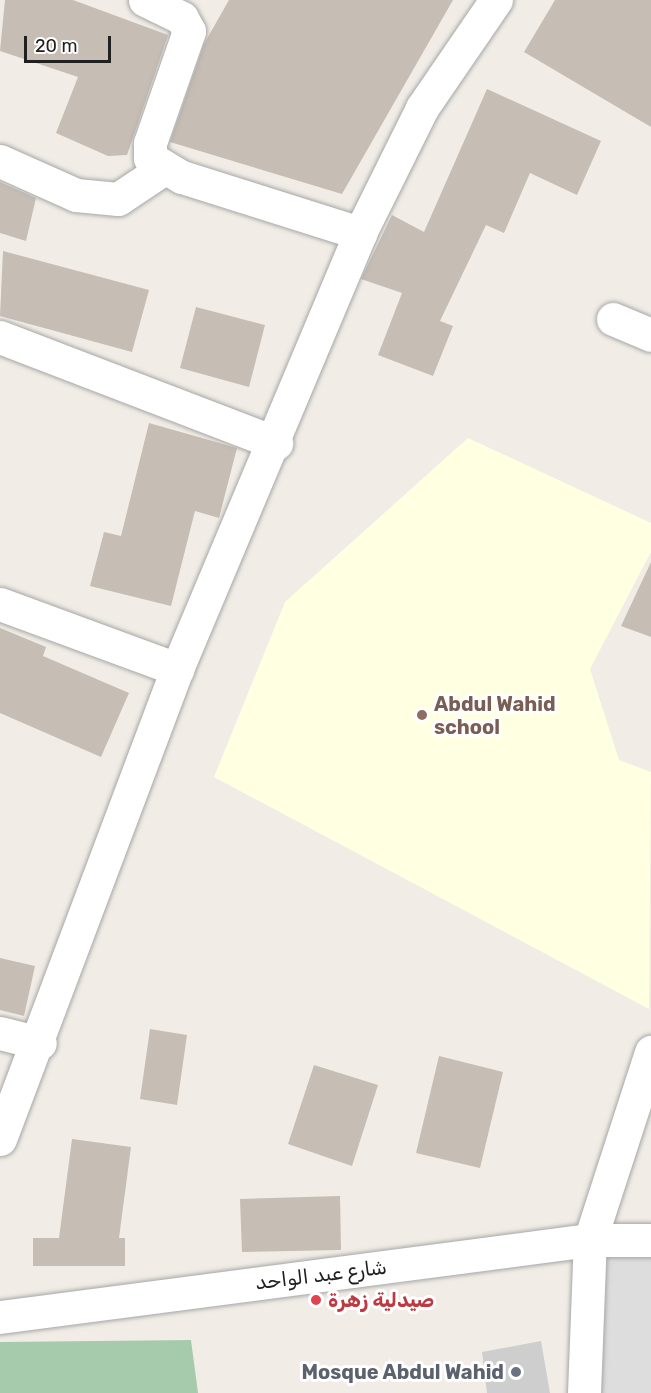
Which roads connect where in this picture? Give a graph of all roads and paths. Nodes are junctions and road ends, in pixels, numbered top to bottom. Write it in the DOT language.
graph roads {
  1 [pos="145,0"];
  2 [pos="496,0"];
  3 [pos="0,161"];
  4 [pos="163,169"];
  5 [pos="360,233"];
  6 [pos="613,319"];
  7 [pos="651,335"];
  8 [pos="0,337"];
  9 [pos="276,443"];
  10 [pos="0,604"];
  11 [pos="177,669"];
  12 [pos="0,1033"];
  13 [pos="40,1043"];
  14 [pos="651,1052"];
  15 [pos="0,1139"];
  16 [pos="590,1240"];
  17 [pos="651,1240"];
  18 [pos="0,1299"];
  19 [pos="51,1306"];
  20 [pos="0,1317"];
  21 [pos="584,1393"];
  1 -- 4 [label="street"];
  2 -- 5 [label="street"];
  3 -- 4 [label="street"];
  4 -- 5 [label="street"];
  5 -- 9 [label="street"];
  6 -- 7 [label="street"];
  8 -- 9 [label="street"];
  9 -- 11 [label="street"];
  10 -- 11 [label="street"];
  11 -- 13 [label="street"];
  12 -- 13 [label="street"];
  13 -- 15 [label="street"];
  14 -- 16 [label="street"];
  16 -- 17 [label="street, شارع عبد الواحد"];
  16 -- 19 [label="street, شارع عبد الواحد"];
  16 -- 21 [label="street"];
  18 -- 19 [label="street, شارع عبد الواحد"];
  19 -- 20 [label="street, شارع عبد الواحد"];
}
